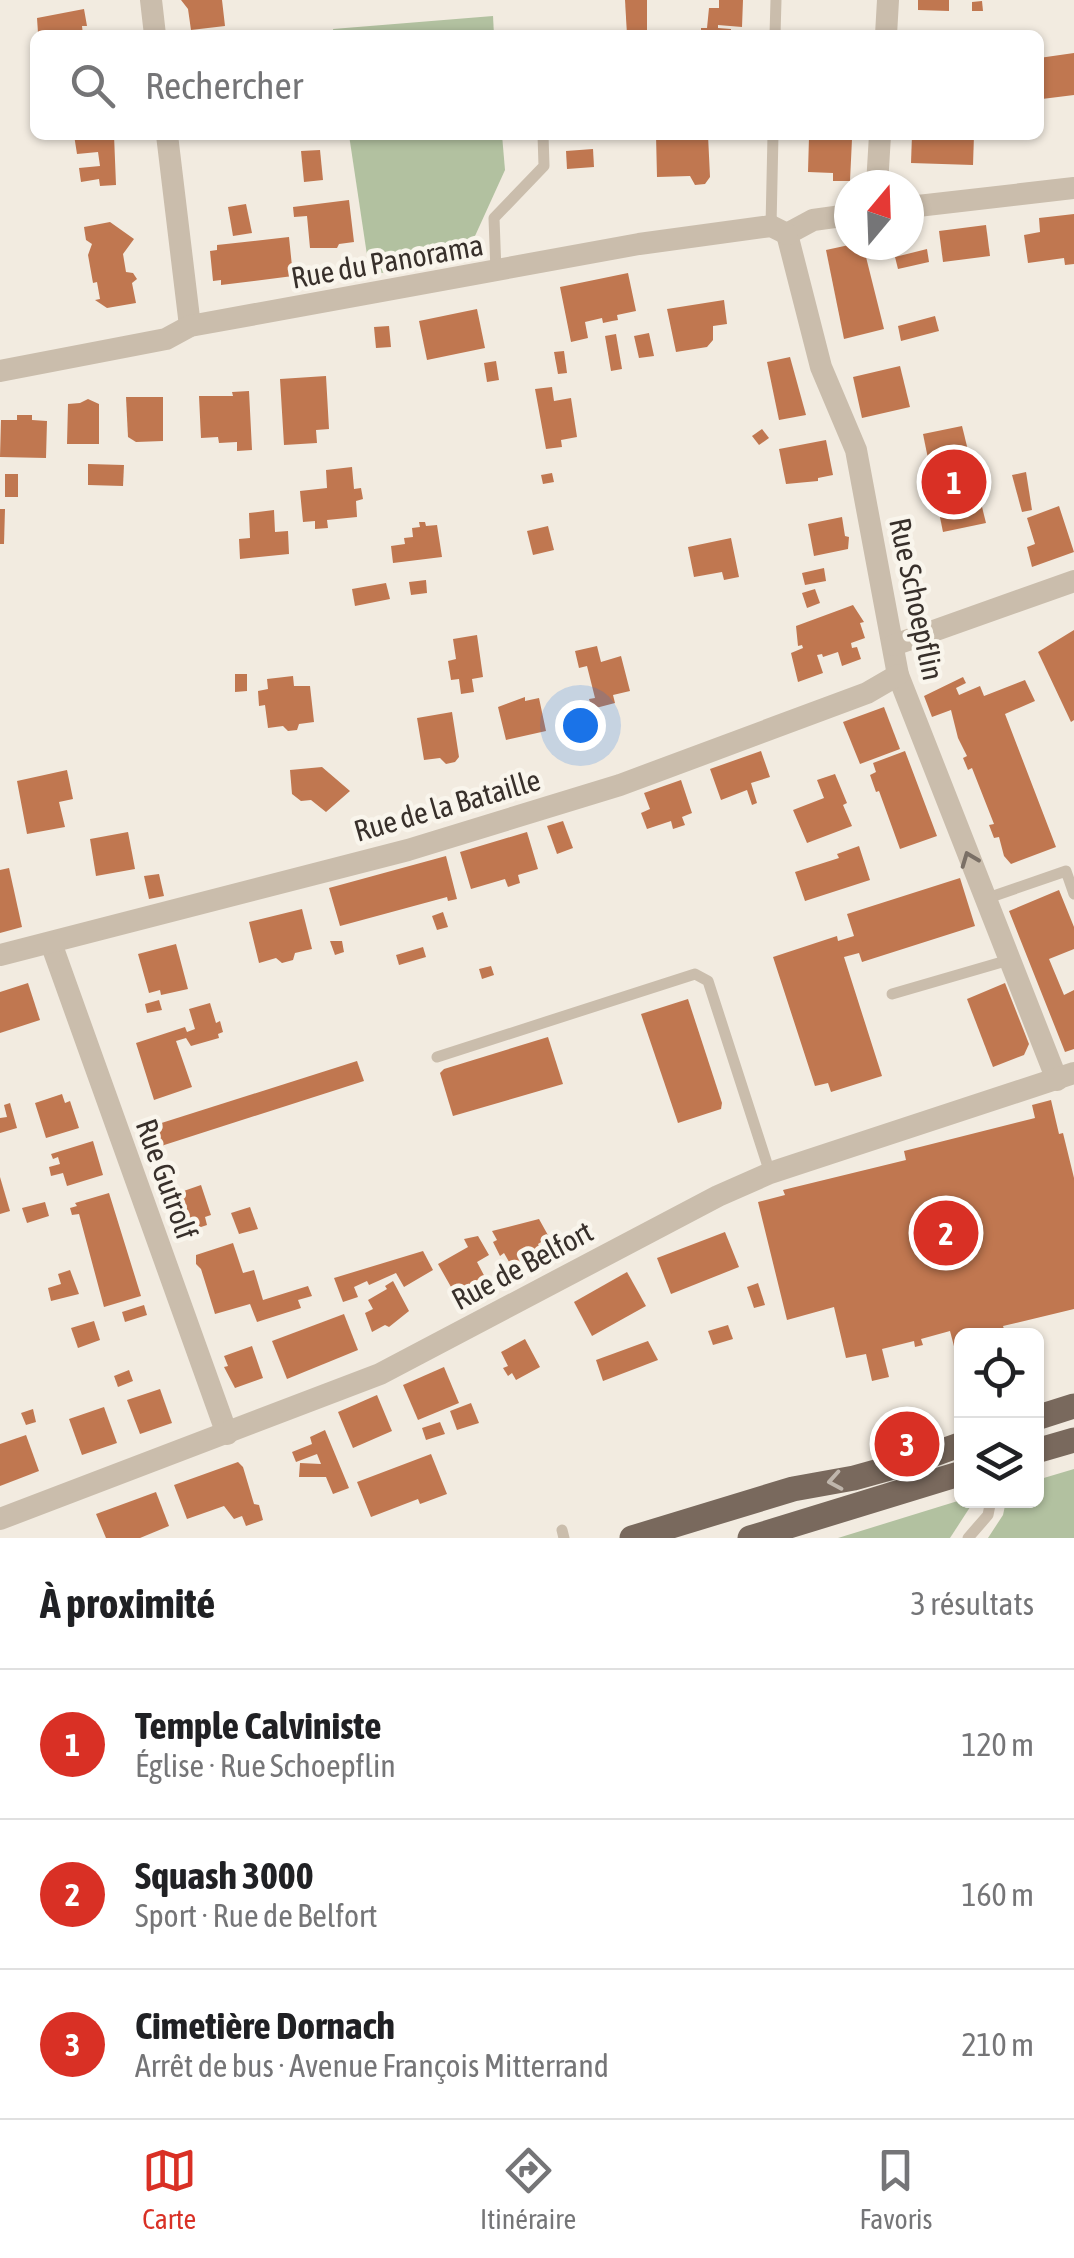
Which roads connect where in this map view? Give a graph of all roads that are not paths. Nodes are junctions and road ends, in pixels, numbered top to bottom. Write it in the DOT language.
graph roads {
  1 [pos="151,0"];
  2 [pos="776,0"];
  3 [pos="888,0"];
  4 [pos="154,30"];
  5 [pos="775,30"];
  6 [pos="886,30"];
  7 [pos="168,140"];
  8 [pos="542,140"];
  9 [pos="773,140"];
  10 [pos="880,140"];
  11 [pos="878,170"];
  12 [pos="1074,188"];
  13 [pos="924,204"];
  14 [pos="834,217"];
  15 [pos="779,230"];
  16 [pos="496,272"];
  17 [pos="190,326"];
  18 [pos="0,371"];
  19 [pos="1074,581"];
  20 [pos="894,645"];
  21 [pos="898,675"];
  22 [pos="1074,894"];
  23 [pos="984,899"];
  24 [pos="51,944"];
  25 [pos="0,955"];
  26 [pos="1009,960"];
  27 [pos="892,994"];
  28 [pos="437,1058"];
  29 [pos="1066,1076"];
  30 [pos="770,1173"];
  31 [pos="1074,1406"];
  32 [pos="1044,1415"];
  33 [pos="227,1434"];
  34 [pos="1074,1440"];
  35 [pos="954,1447"];
  36 [pos="1044,1449"];
  37 [pos="954,1475"];
  38 [pos="989,1508"];
  39 [pos="0,1519"];
  40 [pos="632,1538"];
  41 [pos="750,1538"];
  42 [pos="968,1538"];
  1 -- 4 [label="street"];
  2 -- 5 [label="lane"];
  3 -- 6 [label="street"];
  7 -- 17 [label="street"];
  8 -- 16 [label="lane"];
  9 -- 15 [label="lane"];
  10 -- 11 [label="street"];
  12 -- 13 [label="street"];
  14 -- 15 [label="street, Rue du Panorama"];
  15 -- 16 [label="street, Rue du Panorama"];
  15 -- 20 [label="street, Rue Schoepflin"];
  16 -- 17 [label="street, Rue du Panorama"];
  17 -- 18 [label="street, Rue du Panorama"];
  19 -- 20 [label="street"];
  20 -- 21 [label="street, Rue Schoepflin"];
  23 -- 21 [label="street, Rue Schoepflin, one-way"];
  21 -- 24 [label="street, Rue de la Bataille"];
  22 -- 23 [label="lane"];
  23 -- 26 [label="street, Rue Schoepflin"];
  24 -- 25 [label="street, Rue de la Bataille"];
  24 -- 33 [label="street, Rue Gutrolf"];
  26 -- 27 [label="lane"];
  26 -- 29 [label="street, Rue Schoepflin"];
  28 -- 30 [label="lane"];
  29 -- 30 [label="street, Rue de Belfort"];
  30 -- 33 [label="street, Rue de Belfort"];
  31 -- 32 [label="main road"];
  33 -- 39 [label="street, Rue de Belfort"];
  34 -- 36 [label="main road"];
  35 -- 40 [label="main road, one-way"];
  37 -- 41 [label="main road"];
  38 -- 42 [label="lane"];
}
